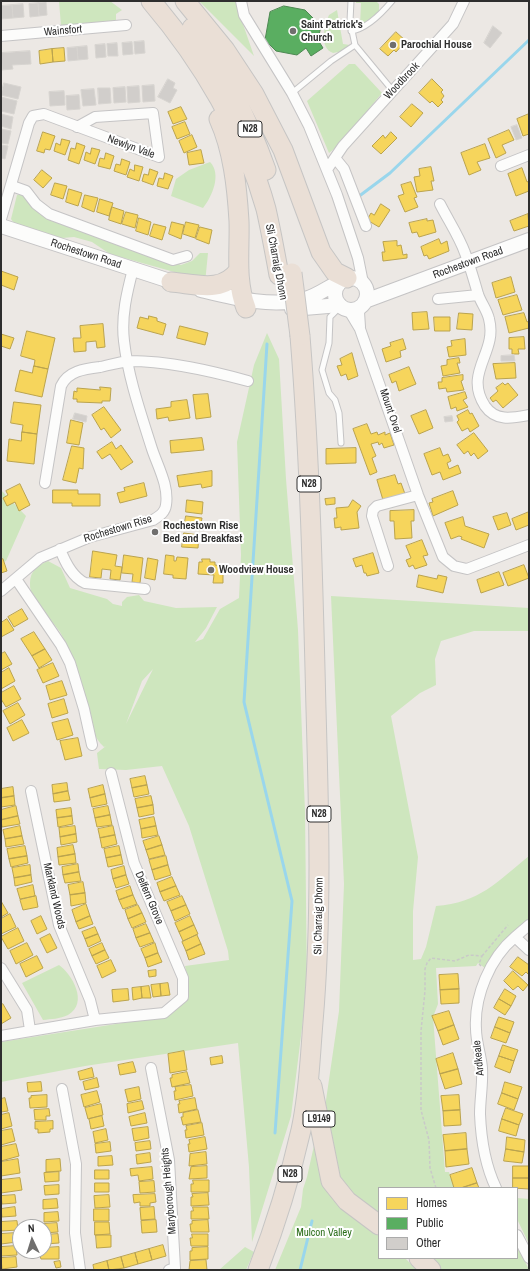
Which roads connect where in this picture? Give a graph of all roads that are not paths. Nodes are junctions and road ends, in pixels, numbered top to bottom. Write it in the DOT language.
graph roads {
  1 [pos="151,1"];
  2 [pos="172,1"];
  3 [pos="185,1"];
  4 [pos="241,1"];
  5 [pos="351,1"];
  6 [pos="392,1"];
  7 [pos="464,1"];
  8 [pos="126,25"];
  9 [pos="351,31"];
  10 [pos="1,36"];
  11 [pos="355,45"];
  12 [pos="191,51"];
  13 [pos="393,91"];
  14 [pos="292,93"];
  15 [pos="77,127"];
  16 [pos="529,155"];
  17 [pos="335,158"];
  18 [pos="501,166"];
  19 [pos="328,168"];
  20 [pos="12,186"];
  21 [pos="440,204"];
  22 [pos="1,219"];
  23 [pos="1,226"];
  24 [pos="366,226"];
  25 [pos="529,240"];
  26 [pos="187,256"];
  27 [pos="469,264"];
  28 [pos="133,269"];
  29 [pos="239,270"];
  30 [pos="286,274"];
  31 [pos="353,281"];
  32 [pos="171,282"];
  33 [pos="406,285"];
  34 [pos="478,295"];
  35 [pos="438,299"];
  36 [pos="363,303"];
  37 [pos="244,304"];
  38 [pos="343,307"];
  39 [pos="360,329"];
  40 [pos="128,361"];
  41 [pos="248,381"];
  42 [pos="529,415"];
  43 [pos="341,443"];
  44 [pos="45,483"];
  45 [pos="418,494"];
  46 [pos="529,545"];
  47 [pos="60,549"];
  48 [pos="388,566"];
  49 [pos="16,579"];
  50 [pos="145,589"];
  51 [pos="1,590"];
  52 [pos="92,745"];
  53 [pos="111,773"];
  54 [pos="31,791"];
  55 [pos="529,925"];
  56 [pos="515,937"];
  57 [pos="529,950"];
  58 [pos="1,968"];
  59 [pos="95,1020"];
  60 [pos="30,1030"];
  61 [pos="1,1036"];
  62 [pos="151,1068"];
  63 [pos="309,1074"];
  64 [pos="62,1089"];
  65 [pos="496,1187"];
  66 [pos="378,1224"];
  67 [pos="518,1237"];
  68 [pos="529,1258"];
  69 [pos="420,1259"];
  70 [pos="172,1269"];
  71 [pos="80,1270"];
  72 [pos="258,1270"];
  73 [pos="431,1270"];
  1 -- 12 [label="highway, Sli Charraig Dhonn / N28"];
  2 -- 30 [label="highway, Sli Charraig Dhonn / N28"];
  3 -- 31 [label="highway"];
  4 -- 14 [label="street"];
  5 -- 9 [label="lane"];
  6 -- 9 [label="lane"];
  7 -- 13 [label="street, Woodbrook"];
  8 -- 10 [label="street, Wainsfort"];
  9 -- 11 [label="lane"];
  11 -- 13 [label="lane"];
  11 -- 14 [label="lane"];
  12 -- 29 [label="highway"];
  12 -- 30 [label="highway, Sli Charraig Dhonn / N28"];
  13 -- 17 [label="street, Woodbrook"];
  14 -- 19 [label="street"];
  15 -- 15 [label="street, Newlyn Vale"];
  15 -- 20 [label="street, Newlyn Vale"];
  16 -- 18 [label="street"];
  17 -- 19 [label="street, Woodbrook"];
  17 -- 24 [label="street"];
  19 -- 31 [label="street"];
  20 -- 22 [label="street, Newlyn Vale"];
  20 -- 26 [label="street"];
  21 -- 27 [label="street"];
  23 -- 28 [label="main road, Rochestown Road"];
  25 -- 27 [label="main road, Rochestown Road"];
  27 -- 33 [label="main road, Rochestown Road"];
  27 -- 34 [label="street"];
  28 -- 32 [label="main road, Rochestown Road"];
  28 -- 40 [label="street, Rochestown Rise"];
  29 -- 32 [label="highway"];
  29 -- 37 [label="highway"];
  30 -- 63 [label="highway, Sli Charraig Dhonn / N28, bridge"];
  31 -- 33 [label="main road, Rochestown Road"];
  31 -- 36 [label="main road"];
  31 -- 37 [label="main road, Rochestown Road"];
  31 -- 38 [label="main road"];
  32 -- 37 [label="main road, Rochestown Road"];
  33 -- 36 [label="main road, Rochestown Road"];
  34 -- 35 [label="street"];
  34 -- 42 [label="street"];
  36 -- 38 [label="main road"];
  36 -- 39 [label="street, Mount Ovel"];
  37 -- 38 [label="main road, Rochestown Road"];
  38 -- 39 [label="street, Mount Ovel"];
  38 -- 43 [label="lane"];
  39 -- 45 [label="street, Mount Ovel"];
  40 -- 41 [label="street"];
  40 -- 44 [label="street"];
  40 -- 47 [label="street, Rochestown Rise"];
  45 -- 46 [label="street, Mount Ovel"];
  45 -- 48 [label="street"];
  47 -- 49 [label="street, Rochestown Rise"];
  47 -- 50 [label="street"];
  49 -- 51 [label="street, Rochestown Rise"];
  49 -- 52 [label="street"];
  53 -- 59 [label="street, Delfern Grove"];
  54 -- 59 [label="street, Markland Woods"];
  55 -- 56 [label="street, Ardkeale"];
  56 -- 57 [label="street"];
  56 -- 65 [label="street, Ardkeale"];
  58 -- 60 [label="street"];
  59 -- 60 [label="street"];
  60 -- 61 [label="street"];
  62 -- 70 [label="street, Maryborough Heights"];
  63 -- 66 [label="highway, L9149"];
  63 -- 72 [label="highway, Sli Charraig Dhonn / N28"];
  64 -- 71 [label="street"];
  67 -- 68 [label="street"];
  69 -- 73 [label="highway"];
}
